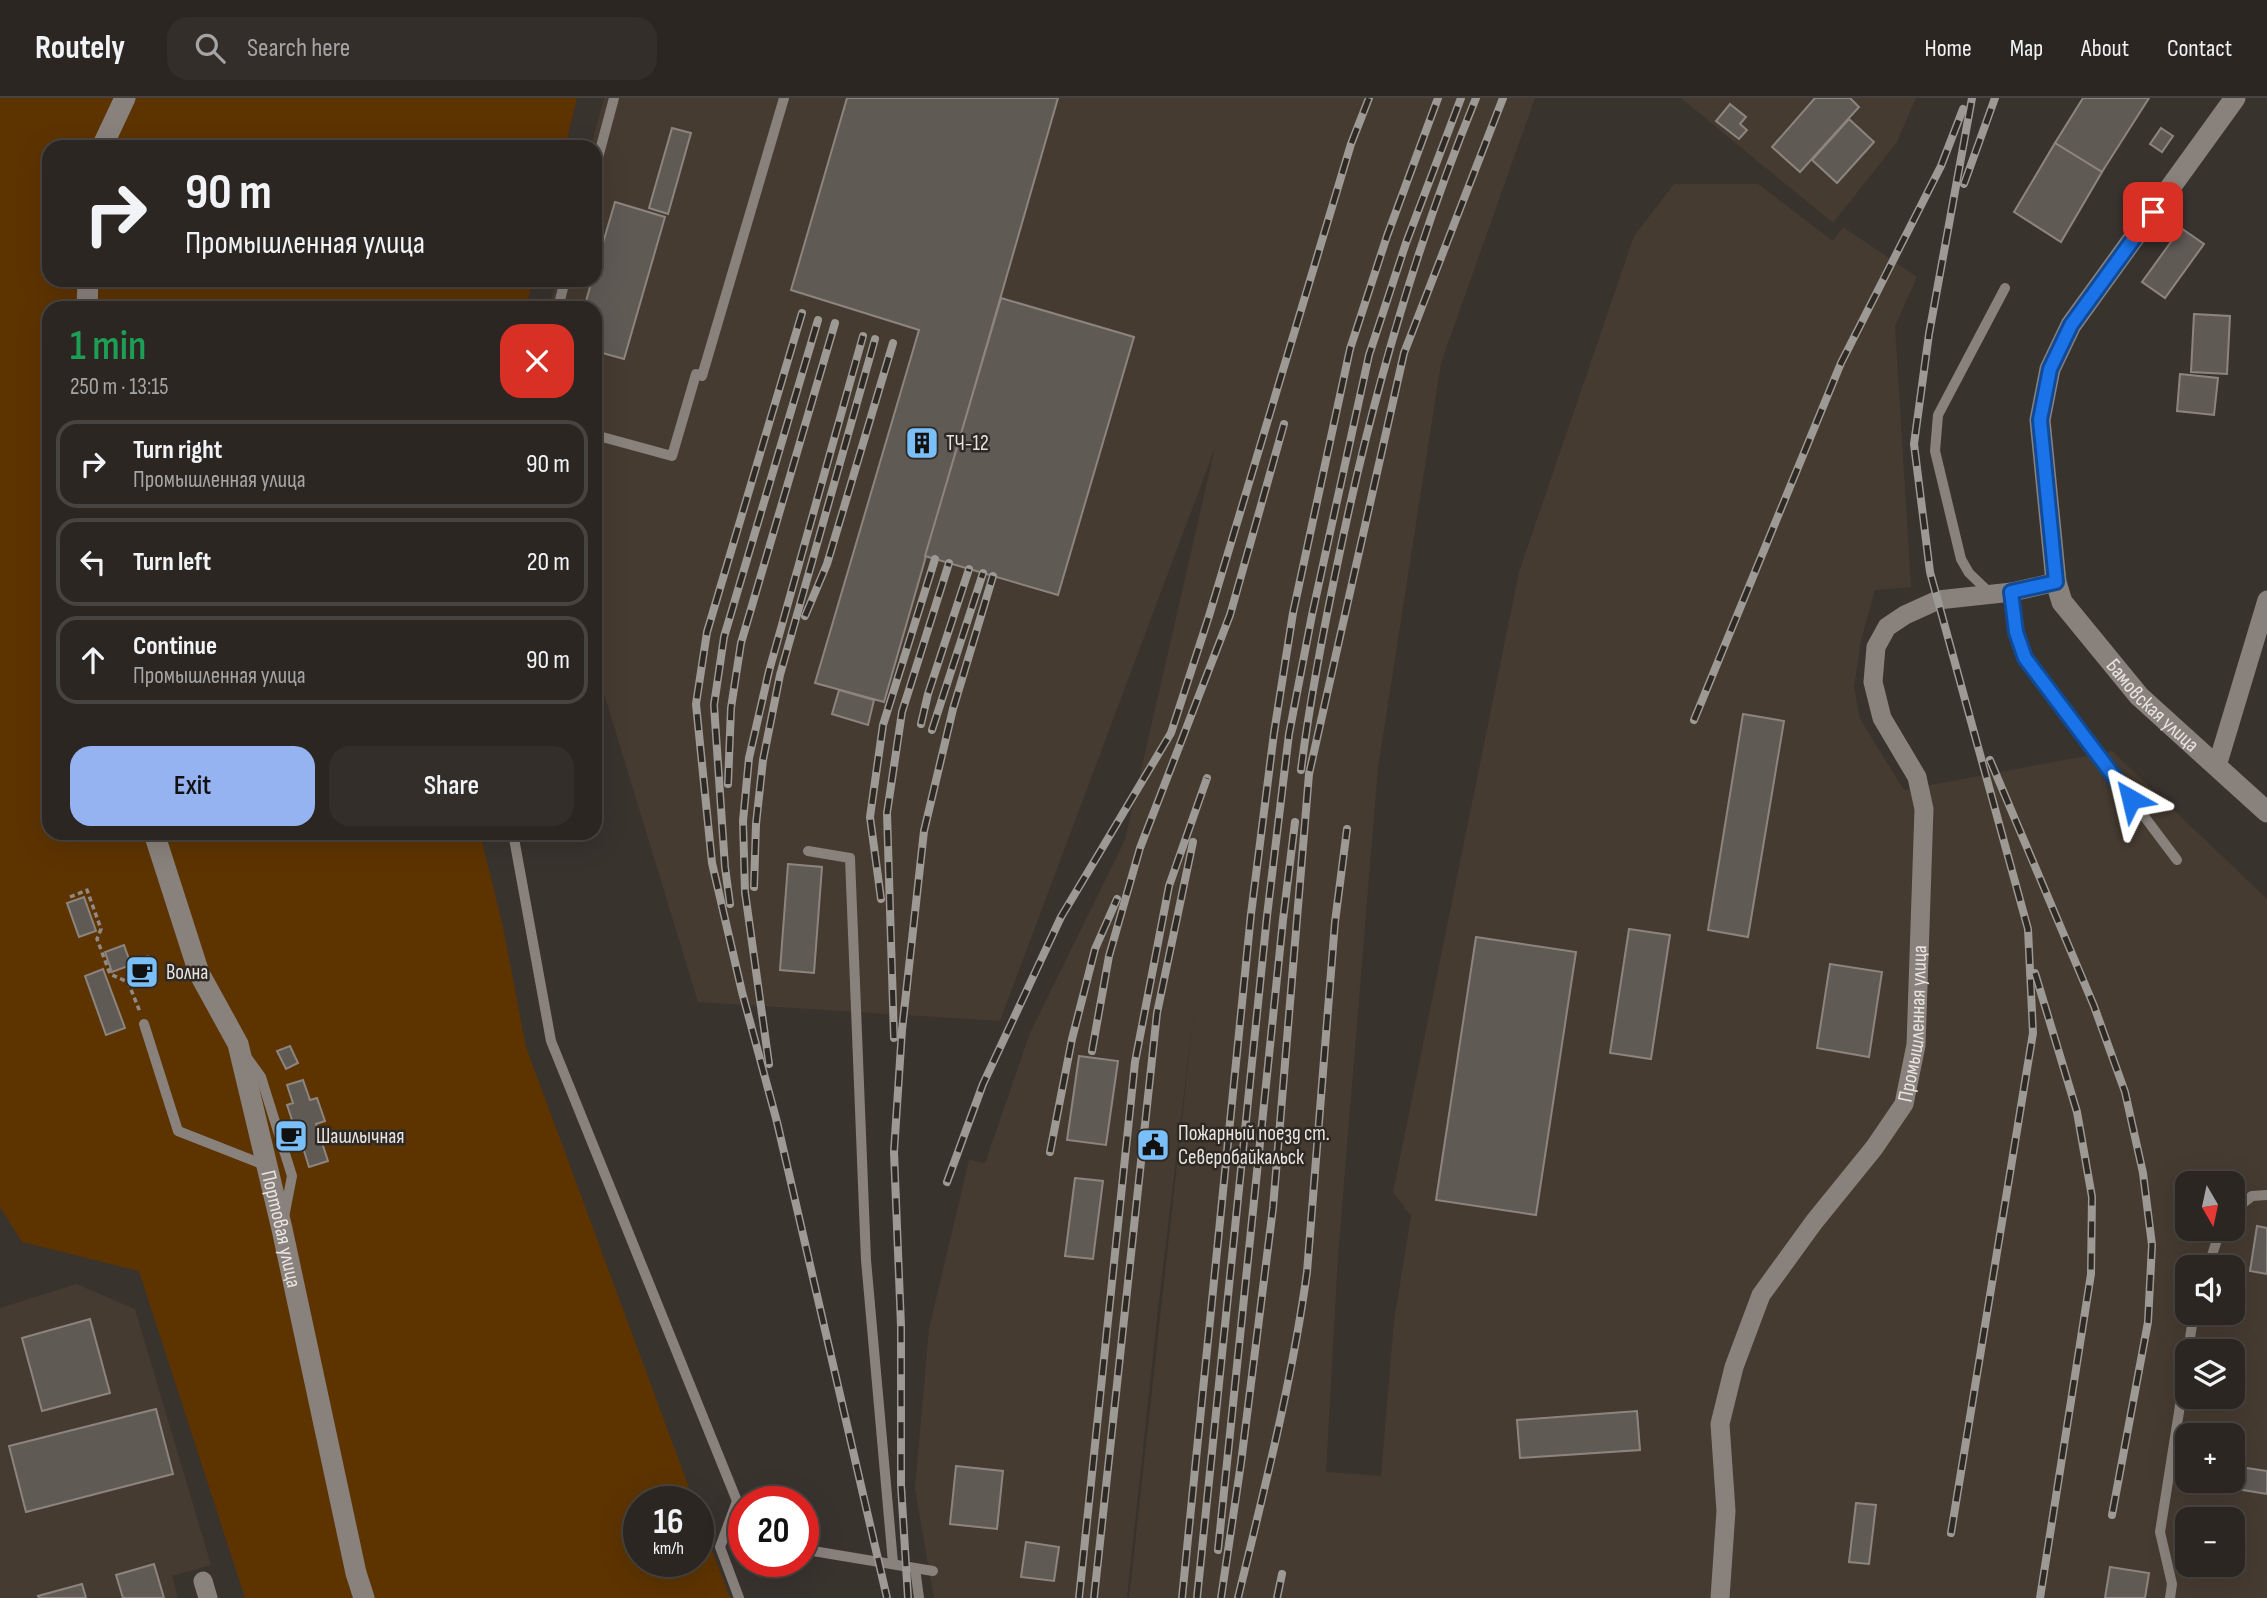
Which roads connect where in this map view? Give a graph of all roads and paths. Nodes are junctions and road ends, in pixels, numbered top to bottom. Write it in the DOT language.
graph roads {
  1 [pos="125,98"];
  2 [pos="614,98"];
  3 [pos="784,98"];
  4 [pos="2235,98"];
  5 [pos="105,140"];
  6 [pos="602,143"];
  7 [pos="2005,288"];
  8 [pos="602,437"];
  9 [pos="2056,582"];
  10 [pos="2011,592"];
  11 [pos="1991,594"];
  12 [pos="2267,600"];
  13 [pos="2217,766"];
  14 [pos="2267,812"];
  15 [pos="156,840"];
  16 [pos="514,840"];
  17 [pos="808,851"];
  18 [pos="2177,860"];
  19 [pos="70,897"];
  20 [pos="134,969"];
  21 [pos="128,982"];
  22 [pos="144,1024"];
  23 [pos="238,1044"];
  24 [pos="267,1167"];
  25 [pos="2267,1195"];
  26 [pos="2245,1202"];
  27 [pos="282,1229"];
  28 [pos="2179,1409"];
  29 [pos="733,1486"];
  30 [pos="728,1529"];
  31 [pos="819,1551"];
  32 [pos="894,1563"];
  33 [pos="728,1568"];
  34 [pos="915,1568"];
  35 [pos="933,1571"];
  36 [pos="356,1573"];
  37 [pos="731,1577"];
  38 [pos="351,1598"];
  39 [pos="363,1598"];
  40 [pos="739,1598"];
  41 [pos="919,1598"];
  42 [pos="1720,1598"];
  43 [pos="2170,1598"];
  1 -- 5 [label="main road"];
  2 -- 6 [label="lane"];
  3 -- 8 [label="lane"];
  4 -- 9 [label="main road"];
  7 -- 11 [label="lane"];
  9 -- 10 [label="street, Промышленная улица"];
  9 -- 13 [label="main road, Бамовская улица"];
  10 -- 11 [label="street, Промышленная улица"];
  10 -- 18 [label="lane"];
  11 -- 42 [label="street, Промышленная улица"];
  12 -- 13 [label="street"];
  13 -- 14 [label="main road, Бамовская улица"];
  15 -- 23 [label="main road, Портовая улица"];
  16 -- 29 [label="lane"];
  17 -- 32 [label="lane"];
  19 -- 21 [label="path"];
  20 -- 21 [label="path"];
  21 -- 22 [label="path"];
  22 -- 24 [label="lane"];
  23 -- 24 [label="main road, Портовая улица"];
  23 -- 27 [label="lane"];
  24 -- 27 [label="main road, Портовая улица"];
  25 -- 26 [label="lane"];
  27 -- 36 [label="main road, Портовая улица"];
  28 -- 43 [label="lane"];
  30 -- 33 [label="lane"];
  31 -- 32 [label="lane"];
  32 -- 34 [label="lane"];
  34 -- 35 [label="lane"];
  34 -- 41 [label="lane"];
  36 -- 38 [label="street"];
  36 -- 39 [label="main road, Портовая улица"];
  37 -- 40 [label="lane"];
}
